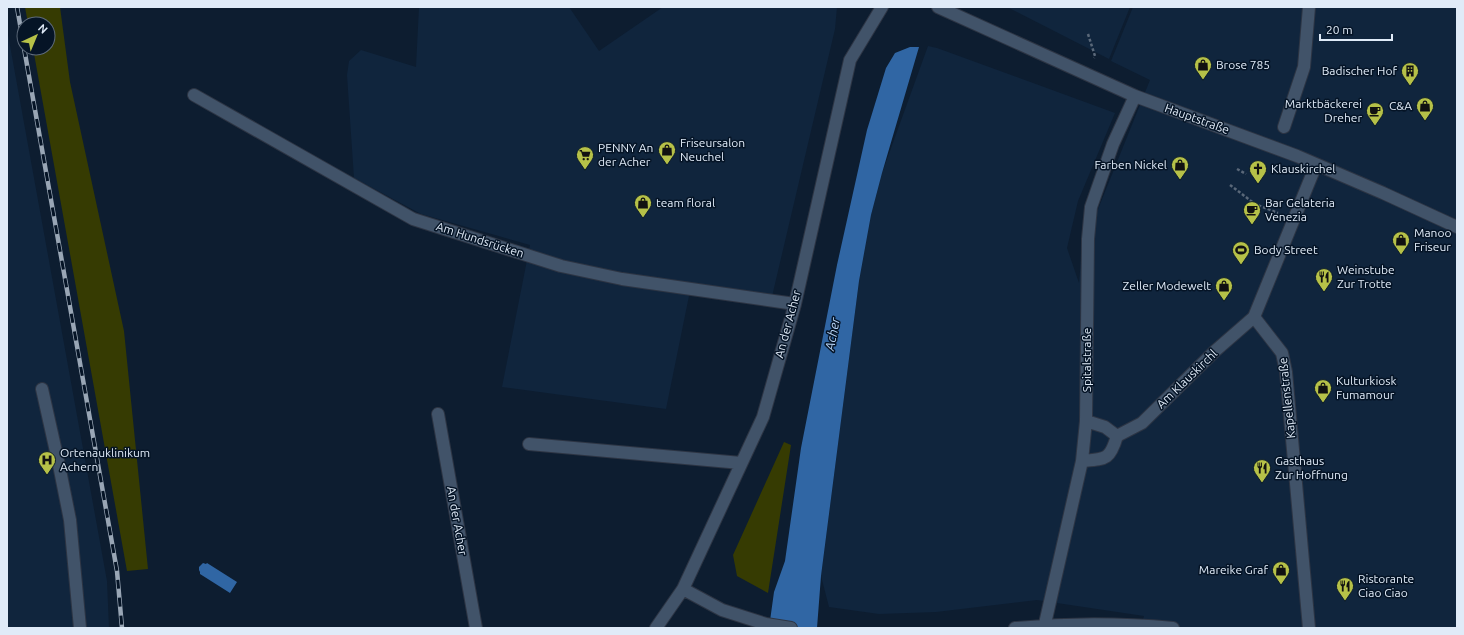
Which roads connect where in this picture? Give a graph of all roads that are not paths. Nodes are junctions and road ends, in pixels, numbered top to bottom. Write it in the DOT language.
graph roads {
  1 [pos="882,7"];
  2 [pos="938,7"];
  3 [pos="1309,7"];
  4 [pos="194,95"];
  5 [pos="1135,96"];
  6 [pos="1284,127"];
  7 [pos="1316,165"];
  8 [pos="1457,228"];
  9 [pos="795,304"];
  10 [pos="1254,317"];
  11 [pos="42,389"];
  12 [pos="438,414"];
  13 [pos="1086,421"];
  14 [pos="1117,436"];
  15 [pos="529,444"];
  16 [pos="1082,461"];
  17 [pos="741,463"];
  18 [pos="683,589"];
  19 [pos="1045,626"];
  20 [pos="1129,626"];
  21 [pos="80,628"];
  22 [pos="476,628"];
  23 [pos="656,628"];
  24 [pos="791,628"];
  25 [pos="1015,628"];
  26 [pos="1173,628"];
  27 [pos="1309,628"];
  1 -- 9 [label="street, An der Acher"];
  2 -- 5 [label="street, Hauptstraße"];
  3 -- 6 [label="street"];
  4 -- 9 [label="street, Am Hundsrücken"];
  5 -- 7 [label="street, Hauptstraße"];
  5 -- 13 [label="street, Spitalstraße"];
  7 -- 8 [label="street, Hauptstraße"];
  7 -- 10 [label="street"];
  9 -- 17 [label="street, An der Acher"];
  10 -- 14 [label="street, Am Klauskirchl"];
  10 -- 27 [label="street, Kapellenstraße"];
  11 -- 21 [label="street"];
  12 -- 22 [label="street, An der Acher"];
  13 -- 14 [label="street"];
  13 -- 16 [label="street, Spitalstraße"];
  14 -- 16 [label="street"];
  15 -- 17 [label="street"];
  16 -- 19 [label="street, Spitalstraße"];
  17 -- 18 [label="street, An der Acher"];
  18 -- 23 [label="street, An der Acher"];
  18 -- 24 [label="street"];
  19 -- 20 [label="street"];
  19 -- 25 [label="street"];
  20 -- 26 [label="street"];
}
